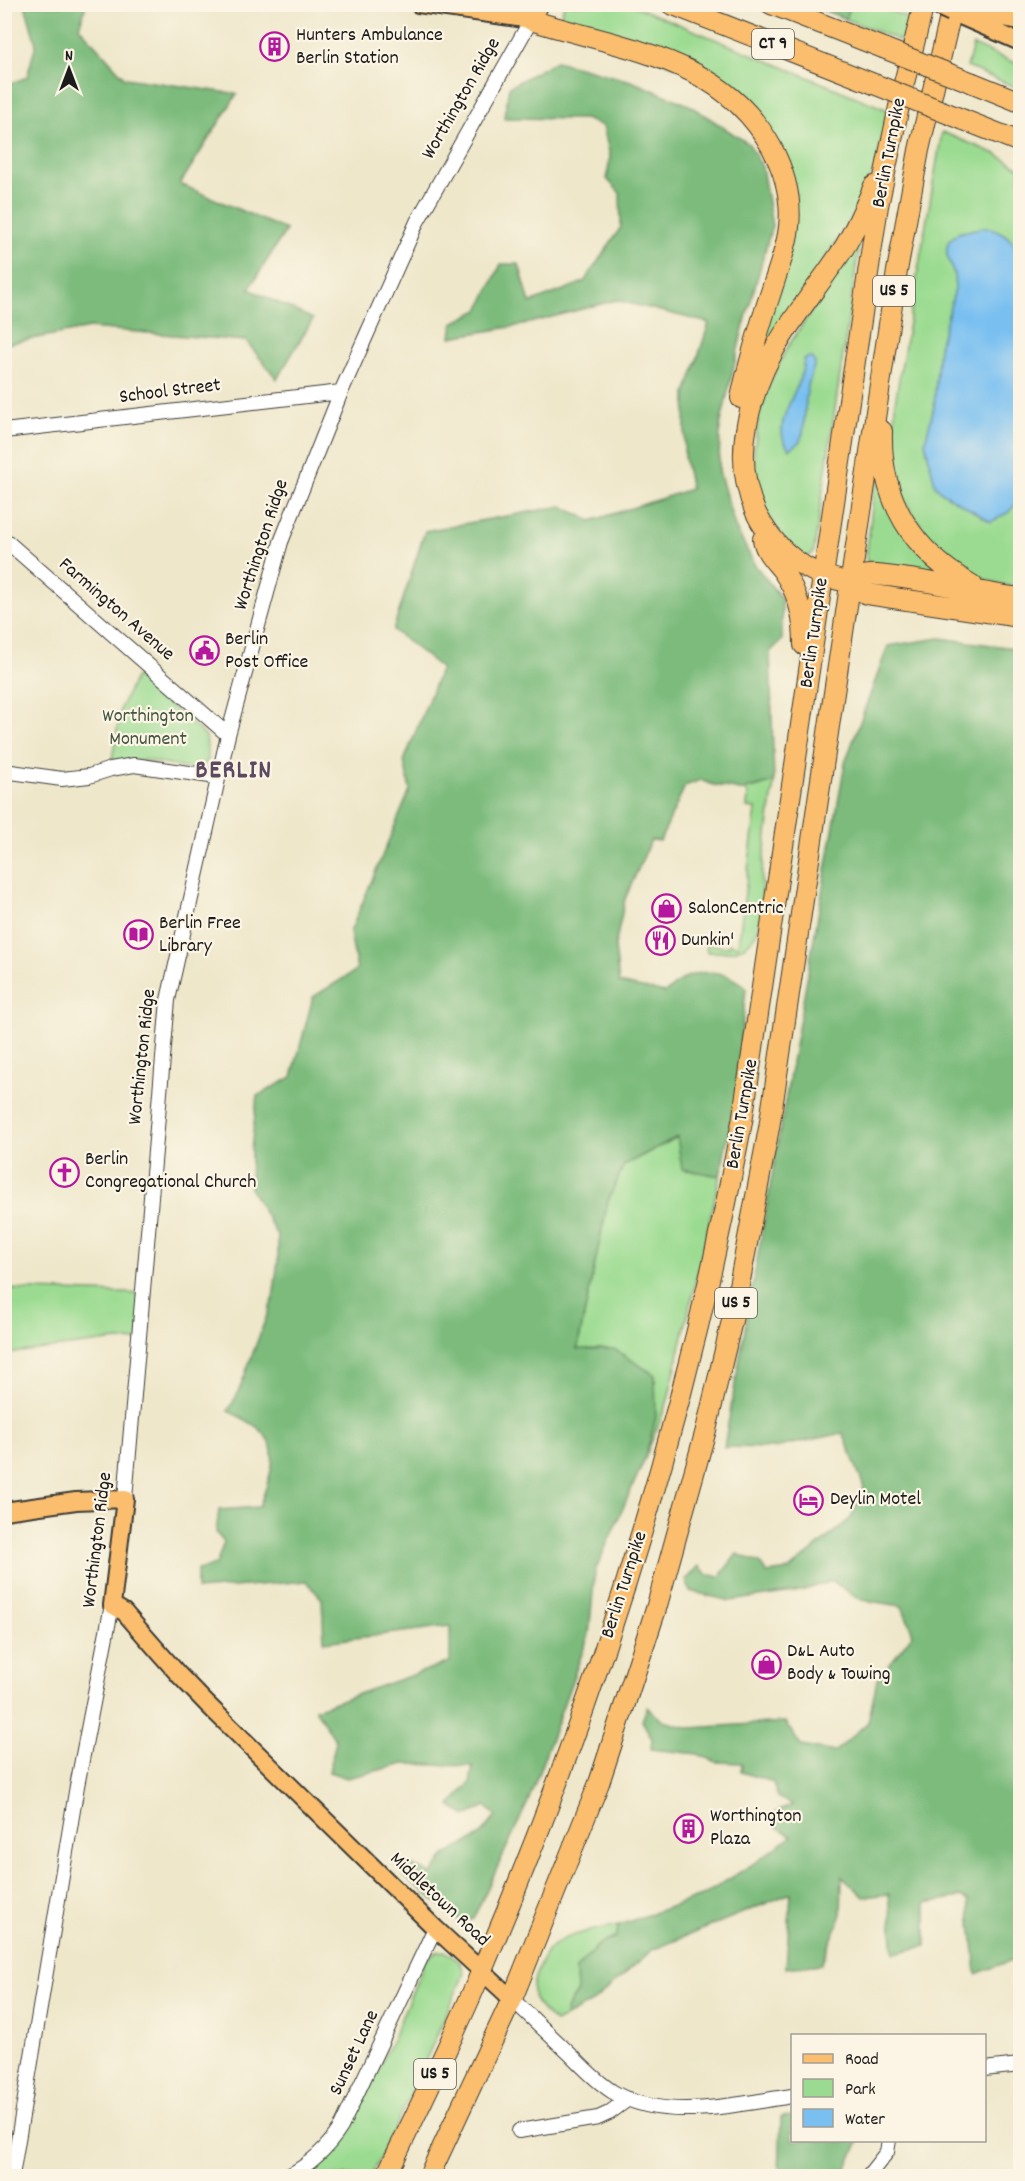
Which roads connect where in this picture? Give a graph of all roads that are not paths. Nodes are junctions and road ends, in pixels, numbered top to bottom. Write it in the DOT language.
graph roads {
  1 [pos="418,4"];
  2 [pos="516,4"];
  3 [pos="671,4"];
  4 [pos="771,4"];
  5 [pos="924,4"];
  6 [pos="932,4"];
  7 [pos="952,9"];
  8 [pos="535,12"];
  9 [pos="1020,19"];
  10 [pos="988,21"];
  11 [pos="1020,42"];
  12 [pos="1020,102"];
  13 [pos="972,123"];
  14 [pos="1020,142"];
  15 [pos="1020,154"];
  16 [pos="888,160"];
  17 [pos="879,386"];
  18 [pos="341,392"];
  19 [pos="4,431"];
  20 [pos="745,436"];
  21 [pos="762,524"];
  22 [pos="4,538"];
  23 [pos="823,575"];
  24 [pos="850,581"];
  25 [pos="985,592"];
  26 [pos="1020,598"];
  27 [pos="1020,617"];
  28 [pos="808,678"];
  29 [pos="228,735"];
  30 [pos="4,771"];
  31 [pos="217,777"];
  32 [pos="125,1499"];
  33 [pos="4,1510"];
  34 [pos="112,1605"];
  35 [pos="435,1928"];
  36 [pos="483,1970"];
  37 [pos="512,1999"];
  38 [pos="1020,2065"];
  39 [pos="986,2069"];
  40 [pos="791,2096"];
  41 [pos="628,2099"];
  42 [pos="519,2131"];
  43 [pos="889,2142"];
  44 [pos="12,2176"];
  45 [pos="288,2176"];
  46 [pos="386,2176"];
  47 [pos="429,2176"];
  48 [pos="868,2176"];
  1 -- 8 [label="main road"];
  2 -- 8 [label="highway"];
  3 -- 13 [label="highway, CT 9, bridge"];
  4 -- 12 [label="highway, CT 9, bridge"];
  5 -- 16 [label="highway, Berlin Turnpike / US 5"];
  6 -- 7 [label="main road, bridge"];
  7 -- 10 [label="highway"];
  7 -- 17 [label="highway, Berlin Turnpike / US 5"];
  8 -- 18 [label="street, Worthington Ridge"];
  8 -- 20 [label="highway"];
  9 -- 10 [label="highway"];
  10 -- 11 [label="main road"];
  13 -- 14 [label="highway, CT 9"];
  13 -- 15 [label="highway"];
  16 -- 20 [label="highway"];
  16 -- 23 [label="highway, Berlin Turnpike / US 5"];
  17 -- 24 [label="highway, Berlin Turnpike / US 5"];
  17 -- 25 [label="highway"];
  18 -- 19 [label="street, School Street"];
  18 -- 29 [label="street, Worthington Ridge"];
  20 -- 21 [label="highway"];
  21 -- 23 [label="highway"];
  21 -- 28 [label="highway"];
  22 -- 29 [label="street, Farmington Avenue"];
  23 -- 24 [label="highway"];
  23 -- 28 [label="highway, Berlin Turnpike / US 5"];
  24 -- 25 [label="highway"];
  24 -- 27 [label="highway"];
  24 -- 37 [label="highway, Berlin Turnpike / US 5"];
  25 -- 26 [label="highway"];
  28 -- 36 [label="highway, Berlin Turnpike / US 5"];
  29 -- 31 [label="street, Worthington Ridge"];
  30 -- 31 [label="street"];
  31 -- 32 [label="street, Worthington Ridge"];
  32 -- 33 [label="main road"];
  32 -- 34 [label="main road, Worthington Ridge"];
  34 -- 35 [label="main road, Middletown Road"];
  34 -- 44 [label="street, Worthington Ridge"];
  35 -- 36 [label="main road, Middletown Road"];
  35 -- 45 [label="street, Sunset Lane"];
  36 -- 37 [label="main road, Middletown Road"];
  36 -- 46 [label="highway, Berlin Turnpike / US 5"];
  37 -- 41 [label="street, Middletown Road"];
  37 -- 47 [label="highway, Berlin Turnpike / US 5"];
  38 -- 39 [label="street"];
  40 -- 41 [label="street, Middletown Road"];
  41 -- 42 [label="street"];
  43 -- 48 [label="street"];
}
